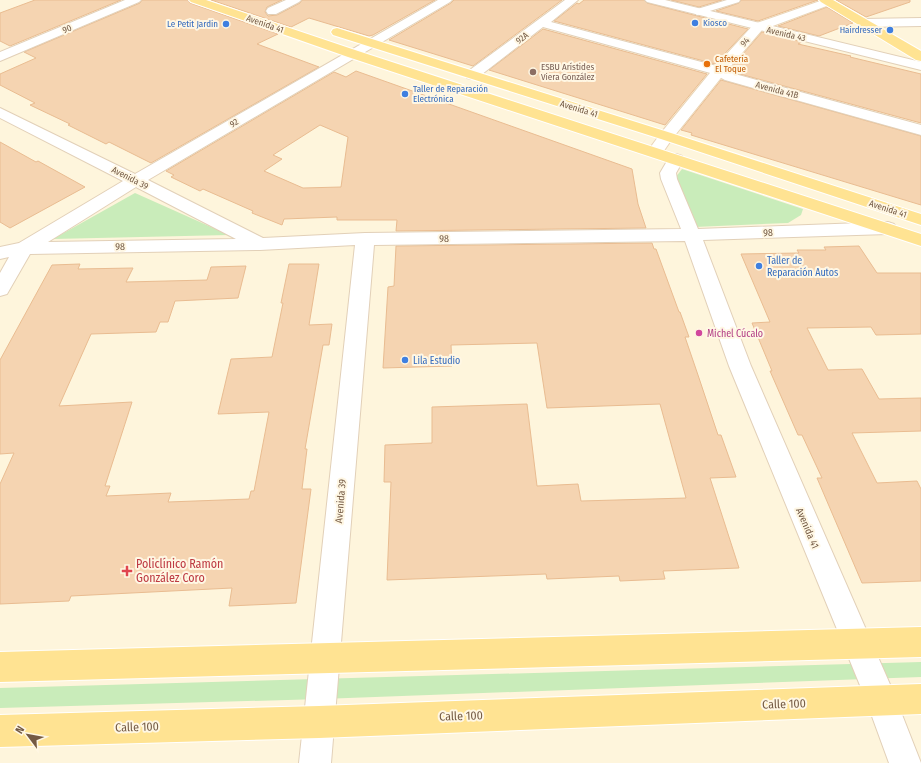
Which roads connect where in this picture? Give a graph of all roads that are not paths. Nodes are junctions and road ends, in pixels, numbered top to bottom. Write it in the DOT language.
graph roads {
  1 [pos="135,0"];
  2 [pos="195,0"];
  3 [pos="295,0"];
  4 [pos="446,0"];
  5 [pos="572,0"];
  6 [pos="651,0"];
  7 [pos="736,0"];
  8 [pos="826,1"];
  9 [pos="258,7"];
  10 [pos="272,11"];
  11 [pos="697,12"];
  12 [pos="286,16"];
  13 [pos="921,22"];
  14 [pos="541,23"];
  15 [pos="863,23"];
  16 [pos="322,27"];
  17 [pos="758,27"];
  18 [pos="372,43"];
  19 [pos="909,50"];
  20 [pos="353,54"];
  21 [pos="0,57"];
  22 [pos="921,57"];
  23 [pos="898,60"];
  24 [pos="921,66"];
  25 [pos="719,71"];
  26 [pos="472,75"];
  27 [pos="0,112"];
  28 [pos="921,130"];
  29 [pos="666,136"];
  30 [pos="666,156"];
  31 [pos="135,181"];
  32 [pos="921,220"];
  33 [pos="888,228"];
  34 [pos="692,235"];
  35 [pos="365,239"];
  36 [pos="921,240"];
  37 [pos="260,244"];
  38 [pos="24,248"];
  39 [pos="0,253"];
  40 [pos="0,289"];
  41 [pos="921,642"];
  42 [pos="856,644"];
  43 [pos="325,657"];
  44 [pos="0,667"];
  45 [pos="921,699"];
  46 [pos="881,700"];
  47 [pos="319,722"];
  48 [pos="0,731"];
  49 [pos="315,763"];
  50 [pos="905,763"];
  1 -- 21 [label="street, 90"];
  2 -- 20 [label="main road, Avenida 41"];
  3 -- 10 [label="street"];
  4 -- 18 [label="street, 92"];
  5 -- 14 [label="street, 92A"];
  6 -- 11 [label="street, Avenida 43"];
  7 -- 11 [label="lane"];
  8 -- 15 [label="main road"];
  8 -- 17 [label="street, 94"];
  9 -- 10 [label="main road, Avenida 41"];
  10 -- 12 [label="main road, Avenida 41"];
  11 -- 17 [label="street, Avenida 43"];
  13 -- 15 [label="street"];
  14 -- 25 [label="street, Avenida 41B"];
  14 -- 26 [label="street, 92A"];
  15 -- 19 [label="main road"];
  16 -- 18 [label="main road, Avenida 41"];
  17 -- 23 [label="street, Avenida 43"];
  17 -- 25 [label="street, 94"];
  18 -- 20 [label="street, 92"];
  18 -- 26 [label="main road, Avenida 41"];
  19 -- 22 [label="main road"];
  19 -- 23 [label="street"];
  20 -- 30 [label="main road, Avenida 41"];
  20 -- 31 [label="street, 92"];
  23 -- 24 [label="street, Avenida 43"];
  25 -- 28 [label="street, Avenida 41B"];
  25 -- 29 [label="street, 94"];
  26 -- 29 [label="main road, Avenida 41"];
  27 -- 31 [label="street, Avenida 39"];
  29 -- 30 [label="street, 94"];
  29 -- 32 [label="main road, Avenida 41"];
  30 -- 33 [label="main road, Avenida 41"];
  30 -- 34 [label="street, Avenida 41"];
  31 -- 37 [label="street, Avenida 39"];
  31 -- 38 [label="street, 92"];
  33 -- 34 [label="street, 98"];
  33 -- 36 [label="main road, Avenida 41"];
  34 -- 35 [label="street, 98"];
  34 -- 42 [label="street, Avenida 41"];
  35 -- 37 [label="street, 98"];
  35 -- 43 [label="street, Avenida 39"];
  37 -- 38 [label="street, 98"];
  38 -- 39 [label="street, 98"];
  38 -- 40 [label="street"];
  41 -- 42 [label="main road"];
  42 -- 43 [label="main road"];
  42 -- 46 [label="street, Avenida 41"];
  43 -- 44 [label="main road"];
  43 -- 47 [label="street, Avenida 39"];
  45 -- 46 [label="main road, Calle 100"];
  46 -- 47 [label="main road, Calle 100"];
  46 -- 50 [label="street, Avenida 41"];
  47 -- 48 [label="main road, Calle 100"];
  47 -- 49 [label="street, Avenida 39"];
}
